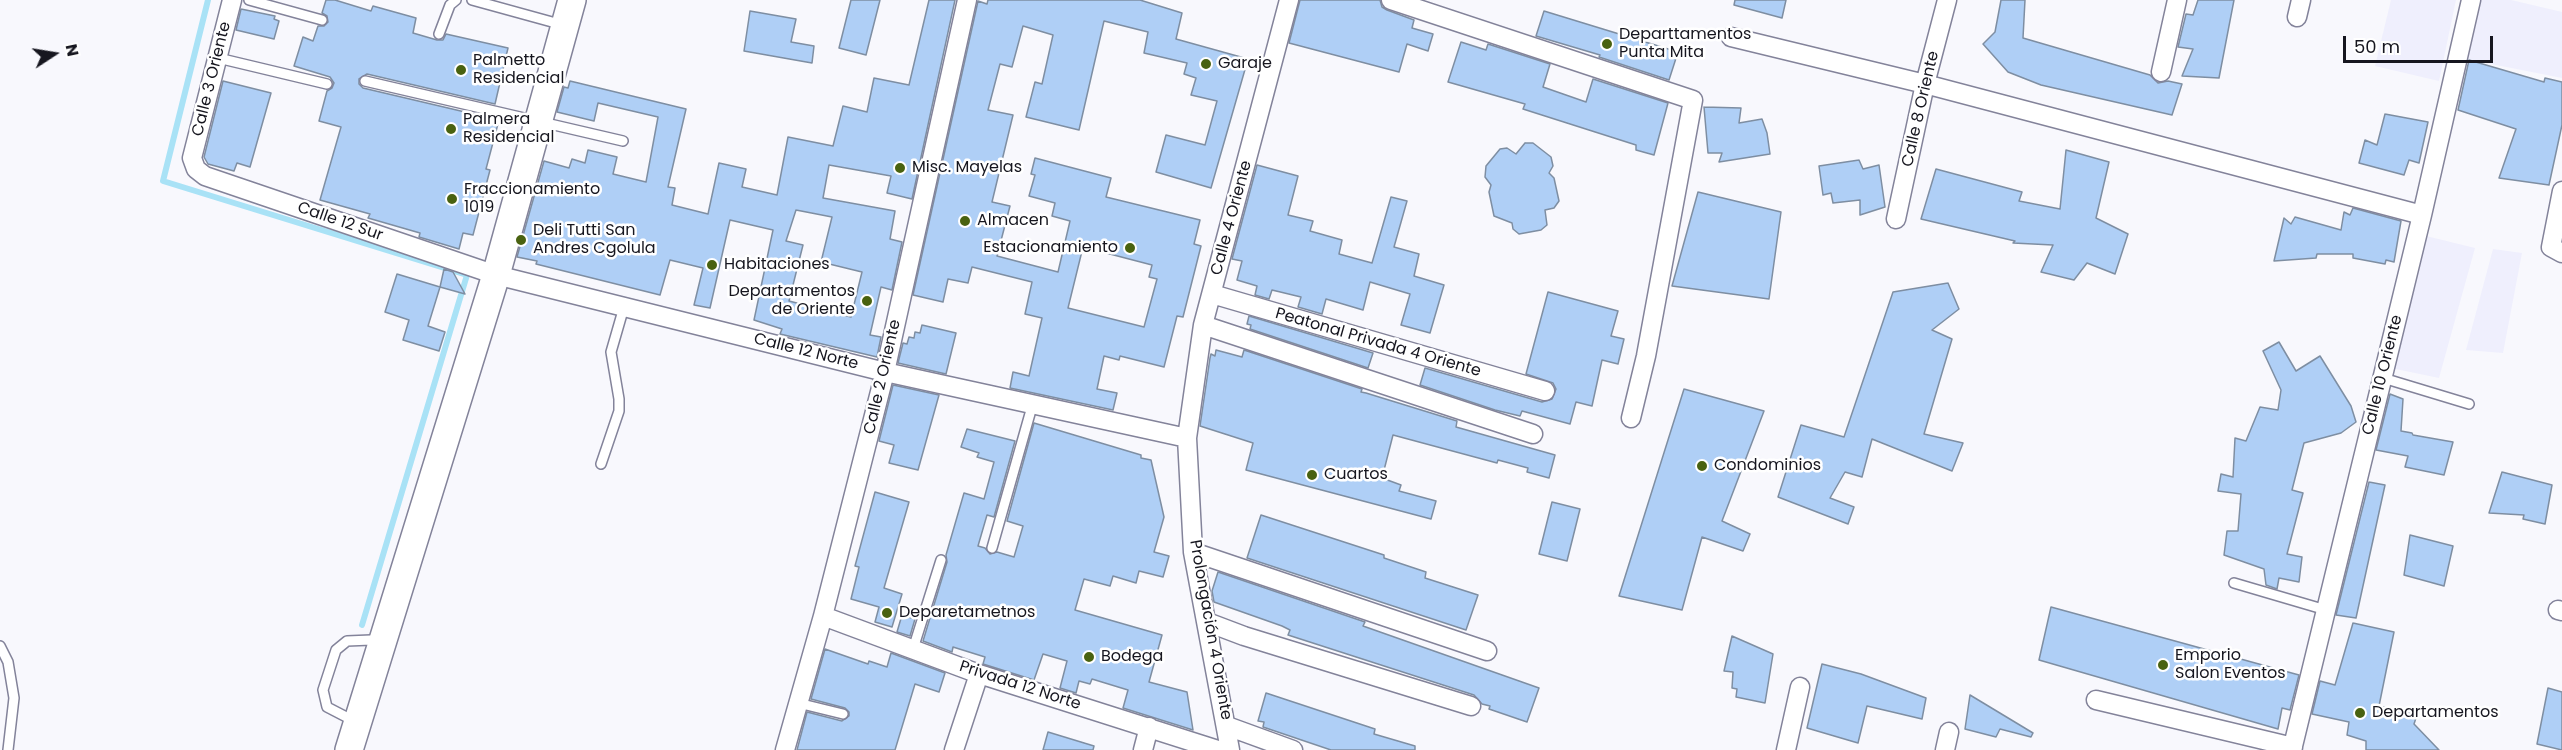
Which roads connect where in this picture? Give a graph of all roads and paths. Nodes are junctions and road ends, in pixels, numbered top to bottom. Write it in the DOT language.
graph roads {
  1 [pos="232,0"];
  2 [pos="249,0"];
  3 [pos="456,0"];
  4 [pos="472,0"];
  5 [pos="967,0"];
  6 [pos="1289,0"];
  7 [pos="1391,0"];
  8 [pos="1947,0"];
  9 [pos="2177,0"];
  10 [pos="2471,0"];
  11 [pos="568,13"];
  12 [pos="322,20"];
  13 [pos="439,34"];
  14 [pos="1731,37"];
  15 [pos="218,58"];
  16 [pos="2161,72"];
  17 [pos="365,81"];
  18 [pos="327,84"];
  19 [pos="1925,84"];
  20 [pos="539,122"];
  21 [pos="623,141"];
  22 [pos="192,158"];
  23 [pos="2562,190"];
  24 [pos="2422,215"];
  25 [pos="1896,219"];
  26 [pos="2557,250"];
  27 [pos="496,274"];
  28 [pos="1212,294"];
  29 [pos="624,307"];
  30 [pos="1203,325"];
  31 [pos="885,372"];
  32 [pos="2383,378"];
  33 [pos="1545,391"];
  34 [pos="1033,404"];
  35 [pos="2469,404"];
  36 [pos="1631,418"];
  37 [pos="1533,434"];
  38 [pos="1187,438"];
  39 [pos="601,464"];
  40 [pos="992,548"];
  41 [pos="1193,552"];
  42 [pos="941,560"];
  43 [pos="2234,583"];
  44 [pos="2326,610"];
  45 [pos="823,616"];
  46 [pos="1207,622"];
  47 [pos="382,644"];
  48 [pos="0,646"];
  49 [pos="913,649"];
  50 [pos="1487,651"];
  51 [pos="979,674"];
  52 [pos="1800,687"];
  53 [pos="2096,700"];
  54 [pos="798,703"];
  55 [pos="1471,706"];
  56 [pos="843,714"];
  57 [pos="357,723"];
  58 [pos="1227,726"];
  59 [pos="1149,727"];
  60 [pos="2296,749"];
  61 [pos="8,750"];
  62 [pos="349,750"];
  63 [pos="785,750"];
  64 [pos="954,750"];
  65 [pos="1143,750"];
  66 [pos="1218,750"];
  67 [pos="1230,750"];
  68 [pos="1293,750"];
  69 [pos="1786,750"];
  1 -- 15 [label="street, Calle 3 Oriente"];
  2 -- 12 [label="lane"];
  3 -- 13 [label="lane"];
  4 -- 11 [label="lane"];
  5 -- 31 [label="street, Calle 2 Oriente"];
  6 -- 28 [label="street, Calle 4 Oriente"];
  7 -- 36 [label="street"];
  8 -- 19 [label="street, Calle 8 Oriente"];
  9 -- 16 [label="street"];
  10 -- 24 [label="street, Calle 10 Oriente"];
  11 -- 20 [label="main road"];
  14 -- 19 [label="street"];
  15 -- 18 [label="lane"];
  15 -- 22 [label="street, Calle 3 Oriente"];
  17 -- 20 [label="lane"];
  19 -- 24 [label="street"];
  19 -- 25 [label="street, Calle 8 Oriente"];
  20 -- 21 [label="lane"];
  20 -- 27 [label="main road"];
  22 -- 27 [label="street, Calle 12 Sur"];
  23 -- 26 [label="street"];
  24 -- 32 [label="street, Calle 10 Oriente"];
  27 -- 29 [label="street, Calle 12 Norte"];
  27 -- 47 [label="main road"];
  28 -- 30 [label="street, Calle 4 Oriente"];
  28 -- 33 [label="street, Peatonal Privada 4 Oriente"];
  29 -- 31 [label="street, Calle 12 Norte"];
  29 -- 39 [label="lane"];
  30 -- 37 [label="street"];
  30 -- 38 [label="street, Calle 4 Oriente"];
  31 -- 34 [label="street, Calle 12 Norte"];
  31 -- 45 [label="street, Calle 2 Oriente"];
  32 -- 35 [label="lane"];
  32 -- 44 [label="street, Calle 10 Oriente"];
  34 -- 38 [label="street, Calle 12 Norte"];
  34 -- 40 [label="lane"];
  38 -- 41 [label="street, Prolongación 4 Oriente"];
  41 -- 46 [label="street, Prolongación 4 Oriente"];
  41 -- 50 [label="street"];
  42 -- 49 [label="lane"];
  43 -- 44 [label="lane"];
  44 -- 60 [label="street, Calle 10 Oriente"];
  45 -- 49 [label="street, Privada 12 Norte"];
  45 -- 54 [label="street, Calle 2 Oriente"];
  46 -- 55 [label="street"];
  46 -- 58 [label="street, Prolongación 4 Oriente"];
  47 -- 57 [label="main road"];
  47 -- 57 [label="lane"];
  48 -- 61 [label="lane"];
  49 -- 51 [label="street, Privada 12 Norte"];
  51 -- 59 [label="street, Privada 12 Norte"];
  51 -- 64 [label="street"];
  52 -- 69 [label="street"];
  53 -- 60 [label="street"];
  54 -- 56 [label="lane"];
  54 -- 63 [label="street, Calle 2 Oriente"];
  57 -- 62 [label="main road"];
  58 -- 67 [label="street, Prolongación 4 Oriente"];
  58 -- 68 [label="street"];
  59 -- 65 [label="street"];
  59 -- 66 [label="street, Privada 12 Norte"];
}
